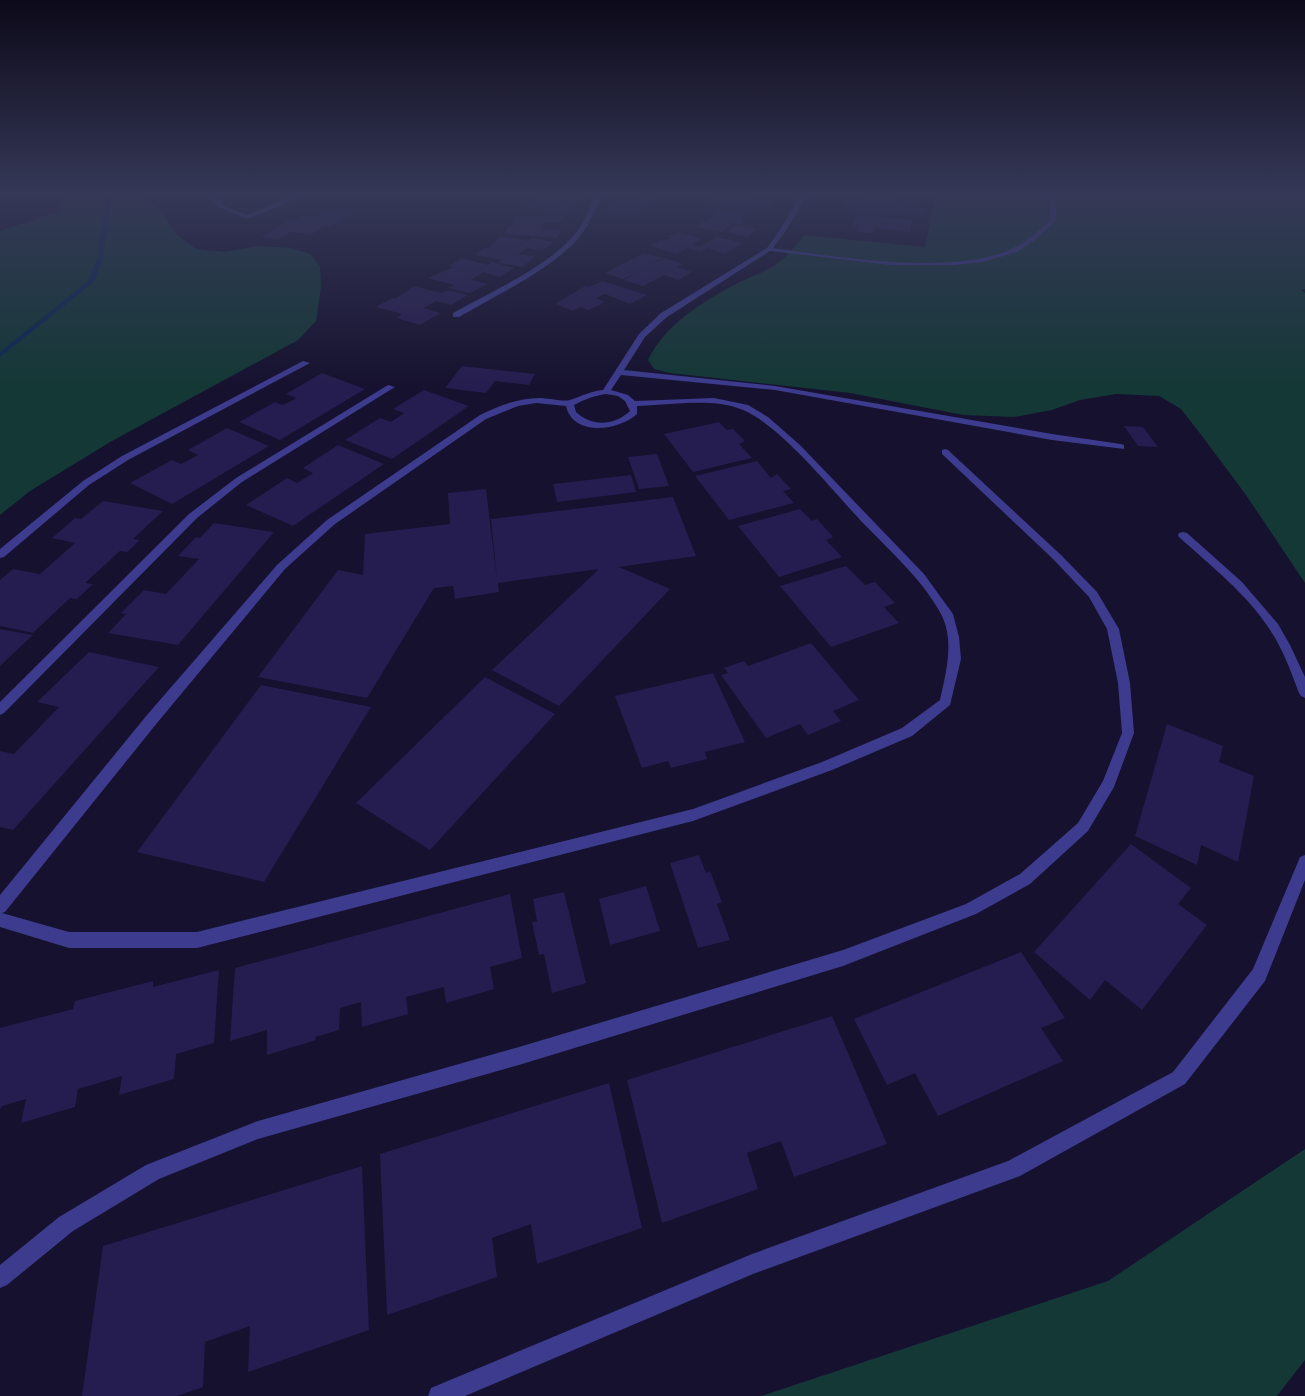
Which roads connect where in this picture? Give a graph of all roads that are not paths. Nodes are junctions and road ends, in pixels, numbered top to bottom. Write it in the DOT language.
graph roads {
  1 [pos="550,258"];
  2 [pos="754,258"];
  3 [pos="850,258"];
  4 [pos="984,258"];
  5 [pos="456,315"];
  6 [pos="306,362"];
  7 [pos="618,372"];
  8 [pos="392,387"];
  9 [pos="606,392"];
  10 [pos="570,404"];
  11 [pos="633,404"];
  12 [pos="1121,447"];
  13 [pos="945,452"];
  14 [pos="1183,535"];
  15 [pos="0,555"];
  16 [pos="1305,694"];
  17 [pos="0,710"];
  18 [pos="1305,862"];
  19 [pos="0,907"];
  20 [pos="0,920"];
  21 [pos="0,1278"];
  22 [pos="438,1396"];
  1 -- 5 [label="street"];
  2 -- 7 [label="street"];
  3 -- 4 [label="street"];
  6 -- 15 [label="street"];
  7 -- 9 [label="street"];
  7 -- 12 [label="street"];
  8 -- 17 [label="street"];
  9 -- 10 [label="street"];
  9 -- 11 [label="street"];
  10 -- 11 [label="street"];
  10 -- 19 [label="street"];
  11 -- 20 [label="street"];
  13 -- 21 [label="street"];
  14 -- 16 [label="street"];
  18 -- 22 [label="street"];
}
